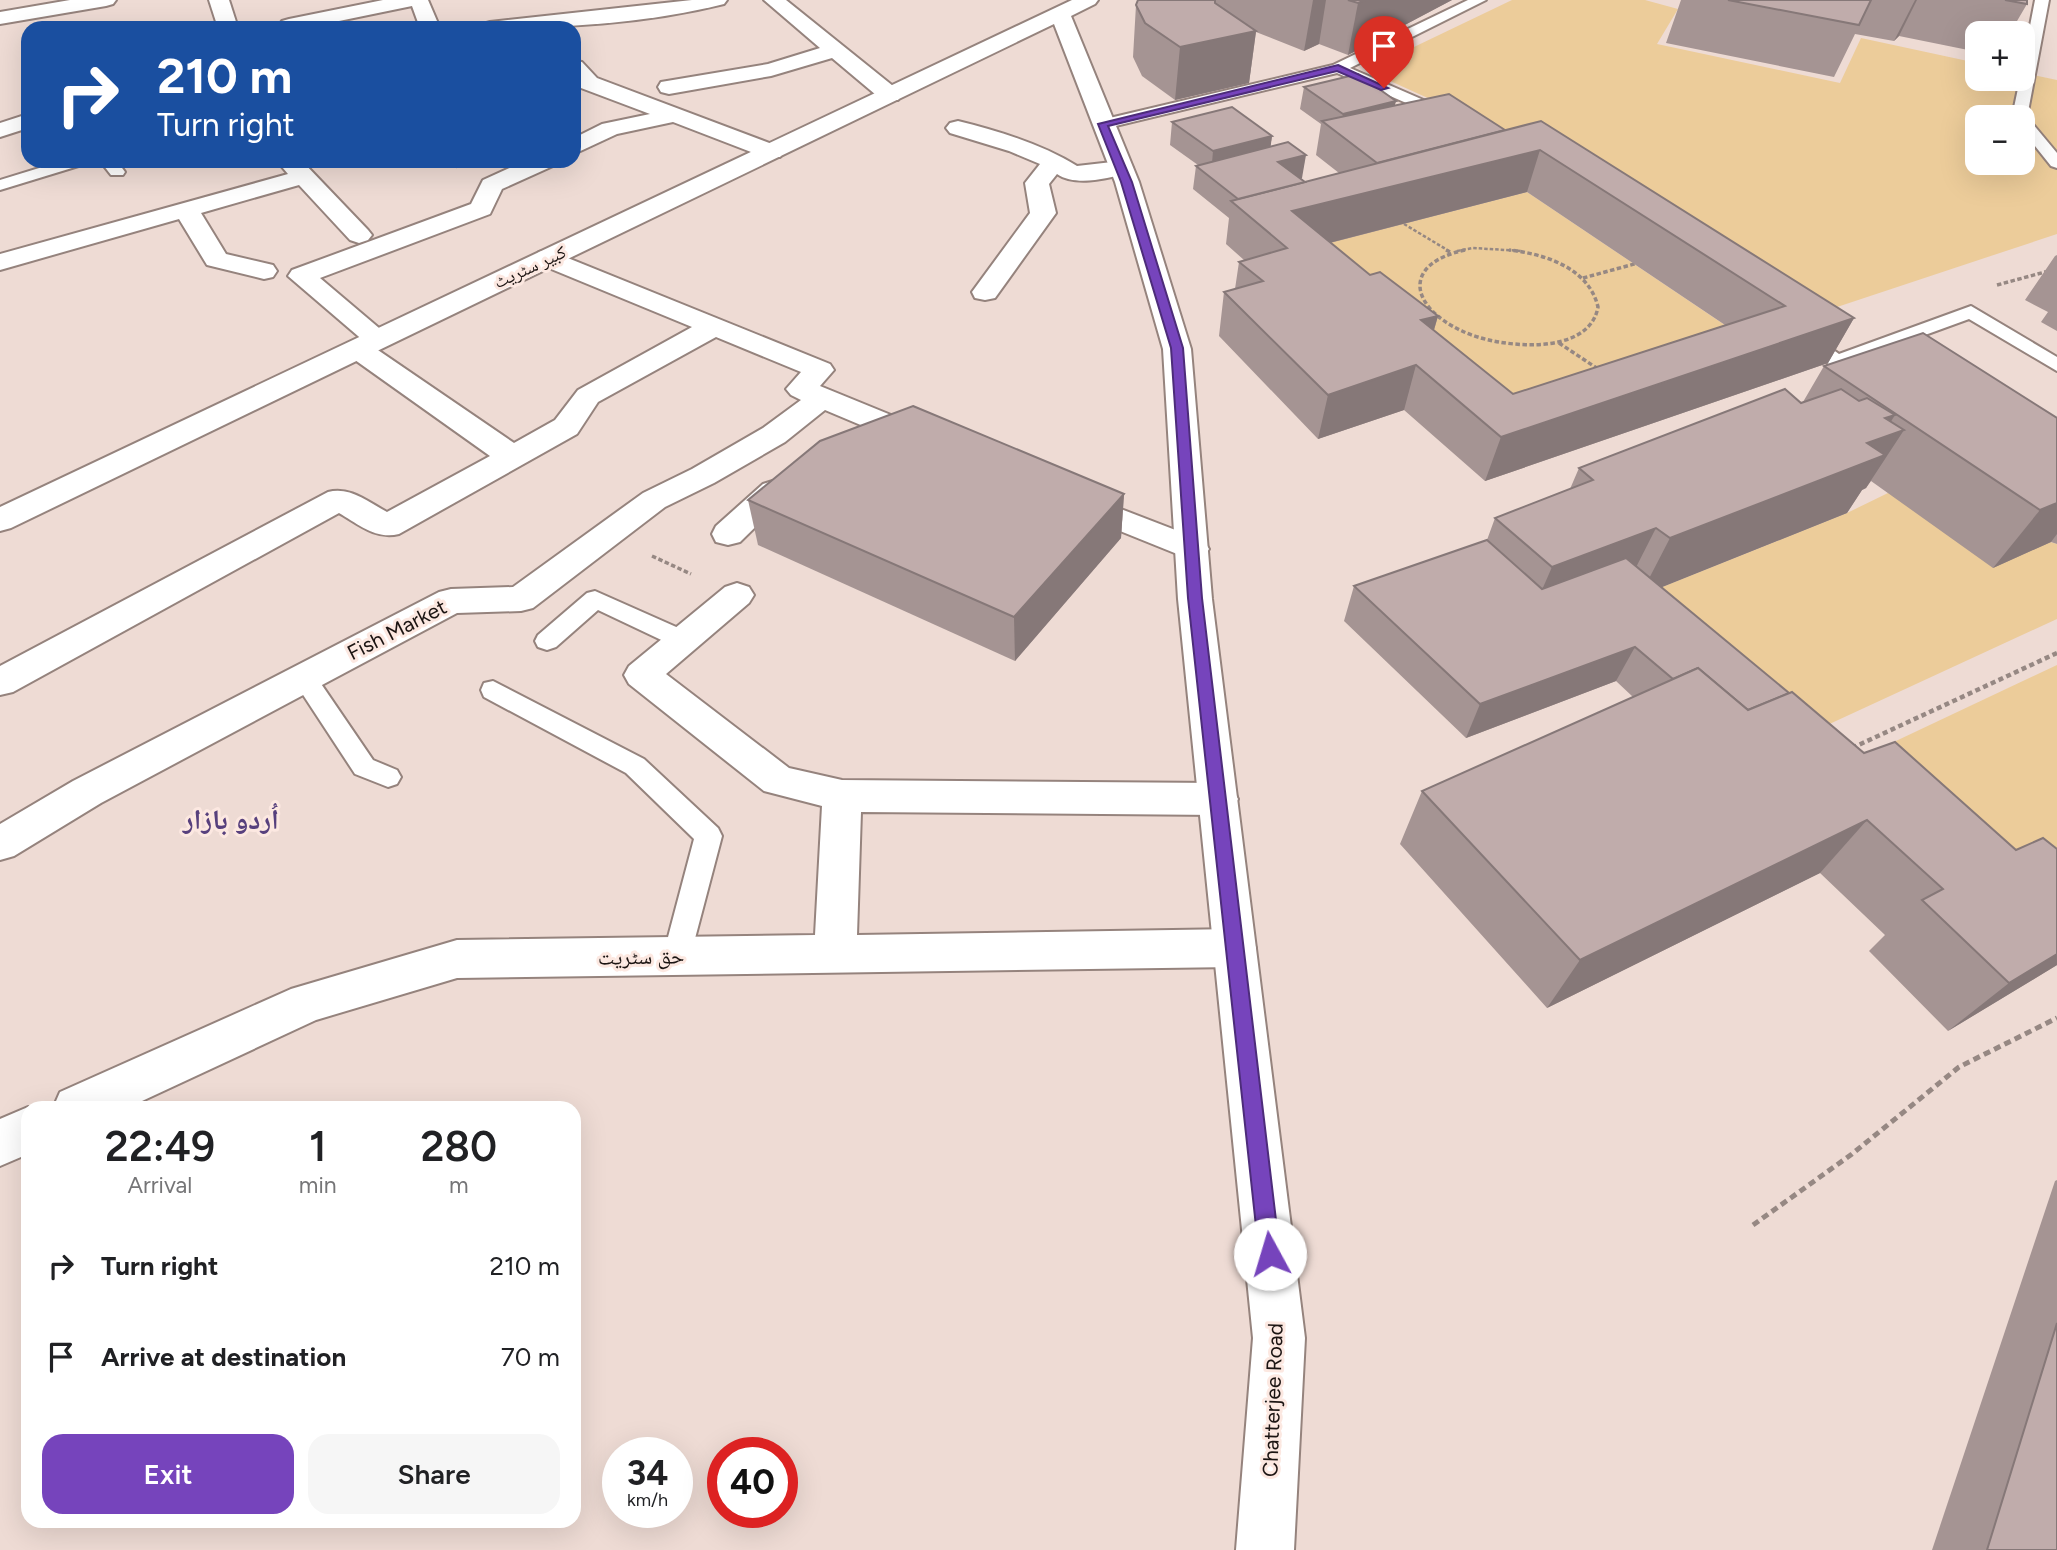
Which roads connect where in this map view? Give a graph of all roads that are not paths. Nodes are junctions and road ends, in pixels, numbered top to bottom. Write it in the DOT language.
graph roads {
  1 [pos="106,0"];
  2 [pos="219,0"];
  3 [pos="415,0"];
  4 [pos="717,0"];
  5 [pos="774,0"];
  6 [pos="1479,0"];
  7 [pos="2042,0"];
  8 [pos="1074,7"];
  9 [pos="0,18"];
  10 [pos="226,21"];
  11 [pos="313,21"];
  12 [pos="428,21"];
  13 [pos="560,21"];
  14 [pos="836,50"];
  15 [pos="1338,68"];
  16 [pos="581,74"];
  17 [pos="669,87"];
  18 [pos="890,95"];
  19 [pos="2024,105"];
  20 [pos="676,115"];
  21 [pos="1460,121"];
  22 [pos="21,123"];
  23 [pos="1103,124"];
  24 [pos="958,128"];
  25 [pos="0,130"];
  26 [pos="2035,135"];
  27 [pos="581,144"];
  28 [pos="772,152"];
  29 [pos="1055,161"];
  30 [pos="2057,163"];
  31 [pos="56,168"];
  32 [pos="530,168"];
  33 [pos="1121,168"];
  34 [pos="295,169"];
  35 [pos="0,185"];
  36 [pos="186,210"];
  37 [pos="359,235"];
  38 [pos="548,258"];
  39 [pos="0,262"];
  40 [pos="264,271"];
  41 [pos="985,292"];
  42 [pos="715,326"];
  43 [pos="1791,329"];
  44 [pos="368,344"];
  45 [pos="2057,365"];
  46 [pos="822,398"];
  47 [pos="885,452"];
  48 [pos="513,457"];
  49 [pos="824,474"];
  50 [pos="1051,492"];
  51 [pos="0,520"];
  52 [pos="728,534"];
  53 [pos="1192,549"];
  54 [pos="737,595"];
  55 [pos="683,640"];
  56 [pos="547,641"];
  57 [pos="304,678"];
  58 [pos="0,682"];
  59 [pos="493,690"];
  60 [pos="388,777"];
  61 [pos="842,796"];
  62 [pos="1218,799"];
  63 [pos="0,844"];
  64 [pos="1235,948"];
  65 [pos="835,954"];
  66 [pos="678,956"];
  67 [pos="91,1101"];
  68 [pos="21,1133"];
  69 [pos="0,1143"];
  70 [pos="1265,1550"];
  1 -- 9 [label="street"];
  2 -- 10 [label="street"];
  3 -- 11 [label="street"];
  3 -- 12 [label="street"];
  4 -- 13 [label="street"];
  5 -- 14 [label="street"];
  6 -- 15 [label="lane"];
  7 -- 19 [label="lane"];
  8 -- 18 [label="street, کبیر سٹریٹ"];
  8 -- 23 [label="street, Chatterjee Road"];
  14 -- 17 [label="street"];
  14 -- 18 [label="street"];
  15 -- 21 [label="lane"];
  15 -- 23 [label="lane"];
  16 -- 20 [label="street"];
  18 -- 28 [label="street, کبیر سٹریٹ"];
  20 -- 27 [label="street"];
  20 -- 28 [label="street"];
  22 -- 25 [label="street"];
  23 -- 33 [label="street, Chatterjee Road"];
  24 -- 29 [label="street"];
  26 -- 30 [label="lane"];
  28 -- 38 [label="street, کبیر سٹریٹ"];
  29 -- 33 [label="street"];
  29 -- 41 [label="street"];
  31 -- 35 [label="lane"];
  32 -- 44 [label="street"];
  33 -- 53 [label="street, Chatterjee Road"];
  34 -- 36 [label="street"];
  34 -- 37 [label="street"];
  36 -- 39 [label="street"];
  36 -- 40 [label="street"];
  38 -- 42 [label="street"];
  38 -- 44 [label="street, کبیر سٹریٹ"];
  42 -- 46 [label="street"];
  42 -- 48 [label="street"];
  43 -- 45 [label="lane"];
  44 -- 48 [label="street"];
  44 -- 51 [label="street, کبیر سٹریٹ"];
  46 -- 47 [label="street"];
  46 -- 57 [label="street, Fish Market"];
  48 -- 58 [label="street"];
  49 -- 52 [label="street"];
  50 -- 53 [label="street"];
  53 -- 62 [label="street, Chatterjee Road"];
  54 -- 55 [label="street"];
  55 -- 56 [label="lane"];
  55 -- 61 [label="street"];
  57 -- 60 [label="lane"];
  57 -- 63 [label="street, Fish Market"];
  59 -- 66 [label="lane"];
  61 -- 62 [label="street"];
  61 -- 65 [label="street"];
  62 -- 64 [label="street, Chatterjee Road"];
  64 -- 65 [label="street, حق سٹریت"];
  64 -- 70 [label="street, Chatterjee Road"];
  65 -- 66 [label="street, حق سٹریت"];
  66 -- 67 [label="street, حق سٹریت"];
  68 -- 69 [label="street"];
}
